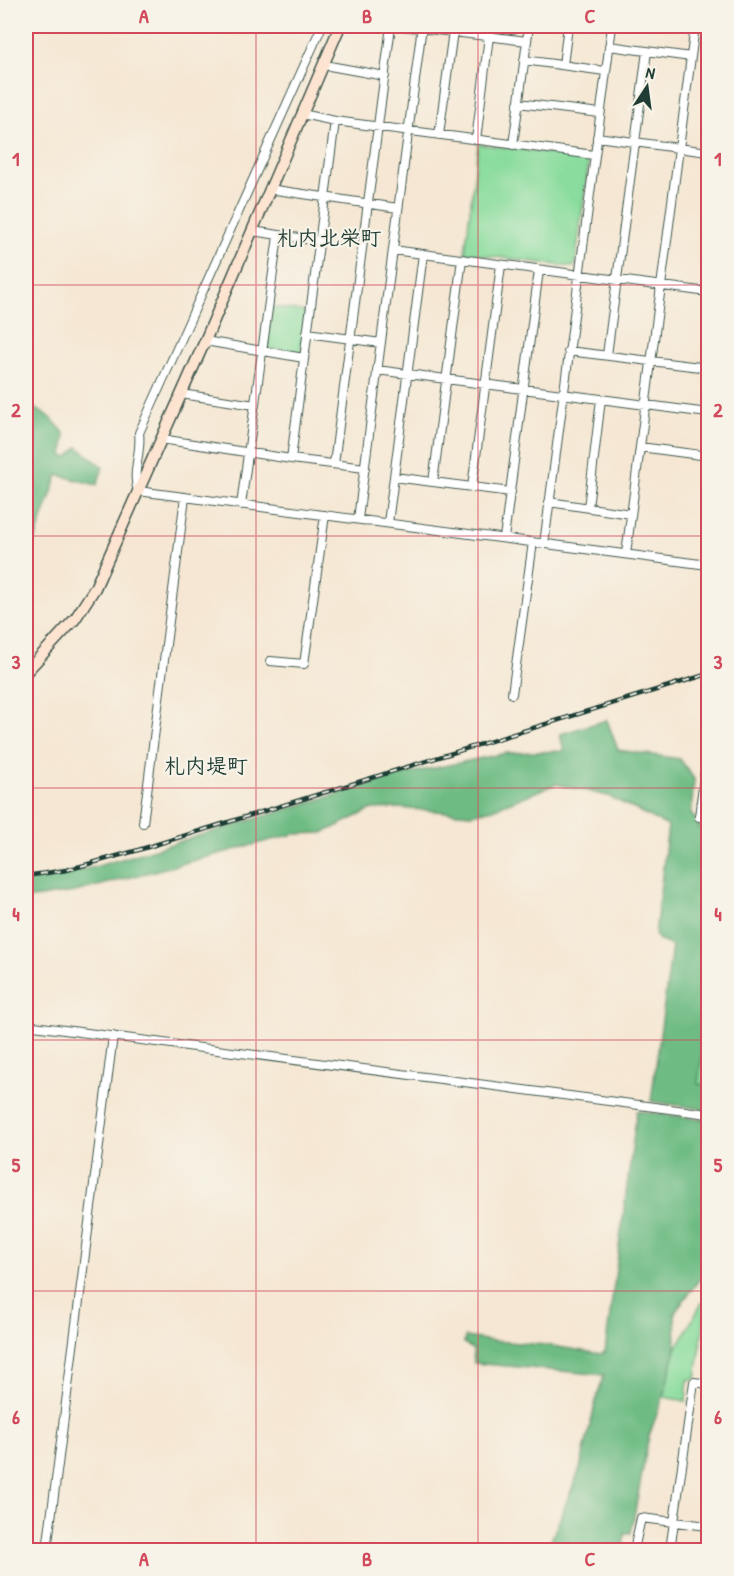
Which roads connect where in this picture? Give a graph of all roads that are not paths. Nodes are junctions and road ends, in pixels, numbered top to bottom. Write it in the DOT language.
graph roads {
  1 [pos="322,26"];
  2 [pos="340,26"];
  3 [pos="391,26"];
  4 [pos="403,26"];
  5 [pos="529,26"];
  6 [pos="568,26"];
  7 [pos="612,26"];
  8 [pos="695,26"];
  9 [pos="422,27"];
  10 [pos="453,31"];
  11 [pos="489,36"];
  12 [pos="527,41"];
  13 [pos="609,46"];
  14 [pos="647,51"];
  15 [pos="691,57"];
  16 [pos="524,60"];
  17 [pos="324,64"];
  18 [pos="562,65"];
  19 [pos="605,71"];
  20 [pos="385,76"];
  21 [pos="518,102"];
  22 [pos="302,114"];
  23 [pos="600,114"];
  24 [pos="335,121"];
  25 [pos="378,127"];
  26 [pos="408,131"];
  27 [pos="439,135"];
  28 [pos="597,137"];
  29 [pos="476,140"];
  30 [pos="634,142"];
  31 [pos="513,145"];
  32 [pos="679,148"];
  33 [pos="708,152"];
  34 [pos="594,155"];
  35 [pos="269,189"];
  36 [pos="325,198"];
  37 [pos="368,204"];
  38 [pos="398,208"];
  39 [pos="252,231"];
  40 [pos="278,236"];
  41 [pos="319,242"];
  42 [pos="393,250"];
  43 [pos="423,254"];
  44 [pos="462,259"];
  45 [pos="501,265"];
  46 [pos="540,270"];
  47 [pos="579,275"];
  48 [pos="617,280"];
  49 [pos="660,286"];
  50 [pos="708,292"];
  51 [pos="708,323"];
  52 [pos="308,333"];
  53 [pos="350,339"];
  54 [pos="205,341"];
  55 [pos="381,344"];
  56 [pos="568,351"];
  57 [pos="262,352"];
  58 [pos="607,355"];
  59 [pos="304,358"];
  60 [pos="651,361"];
  61 [pos="706,368"];
  62 [pos="377,370"];
  63 [pos="408,374"];
  64 [pos="446,379"];
  65 [pos="485,384"];
  66 [pos="524,389"];
  67 [pos="181,394"];
  68 [pos="563,394"];
  69 [pos="601,399"];
  70 [pos="645,404"];
  71 [pos="255,405"];
  72 [pos="708,412"];
  73 [pos="162,439"];
  74 [pos="639,447"];
  75 [pos="248,453"];
  76 [pos="708,456"];
  77 [pos="291,459"];
  78 [pos="334,464"];
  79 [pos="365,468"];
  80 [pos="394,477"];
  81 [pos="433,482"];
  82 [pos="472,487"];
  83 [pos="138,491"];
  84 [pos="511,492"];
  85 [pos="185,497"];
  86 [pos="549,502"];
  87 [pos="241,504"];
  88 [pos="588,508"];
  89 [pos="631,514"];
  90 [pos="325,515"];
  91 [pos="358,519"];
  92 [pos="388,523"];
  93 [pos="504,538"];
  94 [pos="533,542"];
  95 [pos="544,544"];
  96 [pos="626,554"];
  97 [pos="708,565"];
  98 [pos="270,661"];
  99 [pos="26,672"];
  100 [pos="512,694"];
  101 [pos="708,747"];
  102 [pos="708,818"];
  103 [pos="143,823"];
  104 [pos="26,1025"];
  105 [pos="113,1036"];
  106 [pos="708,1114"];
  107 [pos="708,1384"];
  108 [pos="673,1522"];
  109 [pos="708,1525"];
  110 [pos="47,1551"];
  111 [pos="634,1551"];
  112 [pos="670,1551"];
  113 [pos="705,1551"];
  1 -- 83 [label="street"];
  2 -- 17 [label="street"];
  3 -- 20 [label="street"];
  4 -- 9 [label="street"];
  5 -- 12 [label="street"];
  6 -- 18 [label="street"];
  7 -- 13 [label="street"];
  8 -- 15 [label="street"];
  9 -- 10 [label="street"];
  9 -- 26 [label="street"];
  10 -- 11 [label="street"];
  10 -- 27 [label="street"];
  11 -- 12 [label="street"];
  11 -- 29 [label="street"];
  12 -- 16 [label="street"];
  13 -- 14 [label="street"];
  13 -- 19 [label="street"];
  14 -- 15 [label="street"];
  14 -- 30 [label="street"];
  15 -- 32 [label="street"];
  16 -- 18 [label="street"];
  16 -- 21 [label="street"];
  17 -- 20 [label="street"];
  17 -- 22 [label="street"];
  18 -- 19 [label="street"];
  19 -- 23 [label="street"];
  20 -- 25 [label="street"];
  21 -- 23 [label="street"];
  21 -- 31 [label="street"];
  22 -- 24 [label="street"];
  22 -- 35 [label="street"];
  23 -- 28 [label="street"];
  24 -- 25 [label="street"];
  24 -- 36 [label="street"];
  25 -- 26 [label="street"];
  25 -- 37 [label="street"];
  26 -- 27 [label="street"];
  26 -- 38 [label="street"];
  27 -- 29 [label="street"];
  28 -- 30 [label="street"];
  28 -- 34 [label="street"];
  29 -- 31 [label="street"];
  30 -- 32 [label="street"];
  30 -- 48 [label="street"];
  31 -- 34 [label="street"];
  32 -- 33 [label="street"];
  32 -- 49 [label="street"];
  34 -- 47 [label="street"];
  35 -- 36 [label="street"];
  35 -- 39 [label="street"];
  36 -- 37 [label="street"];
  36 -- 41 [label="street"];
  37 -- 38 [label="street"];
  37 -- 53 [label="street"];
  38 -- 42 [label="street"];
  39 -- 40 [label="street"];
  39 -- 54 [label="street"];
  40 -- 41 [label="street"];
  40 -- 57 [label="street"];
  41 -- 52 [label="street"];
  42 -- 43 [label="street"];
  42 -- 55 [label="street"];
  43 -- 44 [label="street"];
  43 -- 63 [label="street"];
  44 -- 45 [label="street"];
  44 -- 64 [label="street"];
  45 -- 46 [label="street"];
  45 -- 65 [label="street"];
  46 -- 47 [label="street"];
  46 -- 66 [label="street"];
  47 -- 48 [label="street"];
  47 -- 56 [label="street"];
  48 -- 49 [label="street"];
  48 -- 58 [label="street"];
  49 -- 50 [label="street"];
  49 -- 60 [label="street"];
  51 -- 61 [label="street"];
  52 -- 53 [label="street"];
  52 -- 59 [label="street"];
  53 -- 55 [label="street"];
  53 -- 78 [label="street"];
  54 -- 57 [label="street"];
  54 -- 67 [label="street"];
  55 -- 62 [label="street"];
  56 -- 58 [label="street"];
  56 -- 68 [label="street"];
  57 -- 59 [label="street"];
  57 -- 71 [label="street"];
  58 -- 60 [label="street"];
  59 -- 77 [label="street"];
  60 -- 61 [label="street"];
  60 -- 70 [label="street"];
  62 -- 63 [label="street"];
  62 -- 79 [label="street"];
  63 -- 64 [label="street"];
  63 -- 80 [label="street"];
  64 -- 65 [label="street"];
  64 -- 81 [label="street"];
  65 -- 66 [label="street"];
  65 -- 82 [label="street"];
  66 -- 68 [label="street"];
  66 -- 84 [label="street"];
  67 -- 71 [label="street"];
  67 -- 73 [label="street"];
  68 -- 69 [label="street"];
  68 -- 86 [label="street"];
  69 -- 70 [label="street"];
  69 -- 88 [label="street"];
  70 -- 72 [label="street"];
  70 -- 74 [label="street"];
  71 -- 75 [label="street"];
  73 -- 75 [label="street"];
  73 -- 83 [label="street"];
  74 -- 76 [label="street"];
  74 -- 89 [label="street"];
  75 -- 77 [label="street"];
  75 -- 87 [label="street"];
  77 -- 78 [label="street"];
  78 -- 79 [label="street"];
  79 -- 91 [label="street"];
  80 -- 81 [label="street"];
  80 -- 92 [label="street"];
  81 -- 82 [label="street"];
  82 -- 84 [label="street"];
  83 -- 85 [label="street"];
  83 -- 99 [label="street"];
  84 -- 93 [label="street"];
  85 -- 87 [label="street"];
  85 -- 103 [label="street"];
  86 -- 88 [label="street"];
  86 -- 95 [label="street"];
  87 -- 90 [label="street"];
  88 -- 89 [label="street"];
  89 -- 96 [label="street"];
  90 -- 91 [label="street"];
  90 -- 98 [label="street"];
  91 -- 92 [label="street"];
  92 -- 93 [label="street"];
  93 -- 94 [label="street"];
  94 -- 95 [label="street"];
  94 -- 100 [label="street"];
  95 -- 96 [label="street"];
  96 -- 97 [label="street"];
  101 -- 102 [label="street"];
  104 -- 105 [label="street"];
  105 -- 106 [label="street"];
  105 -- 110 [label="street"];
  107 -- 108 [label="street"];
  108 -- 109 [label="street"];
  108 -- 111 [label="street"];
  108 -- 112 [label="street"];
  109 -- 113 [label="street"];
}
